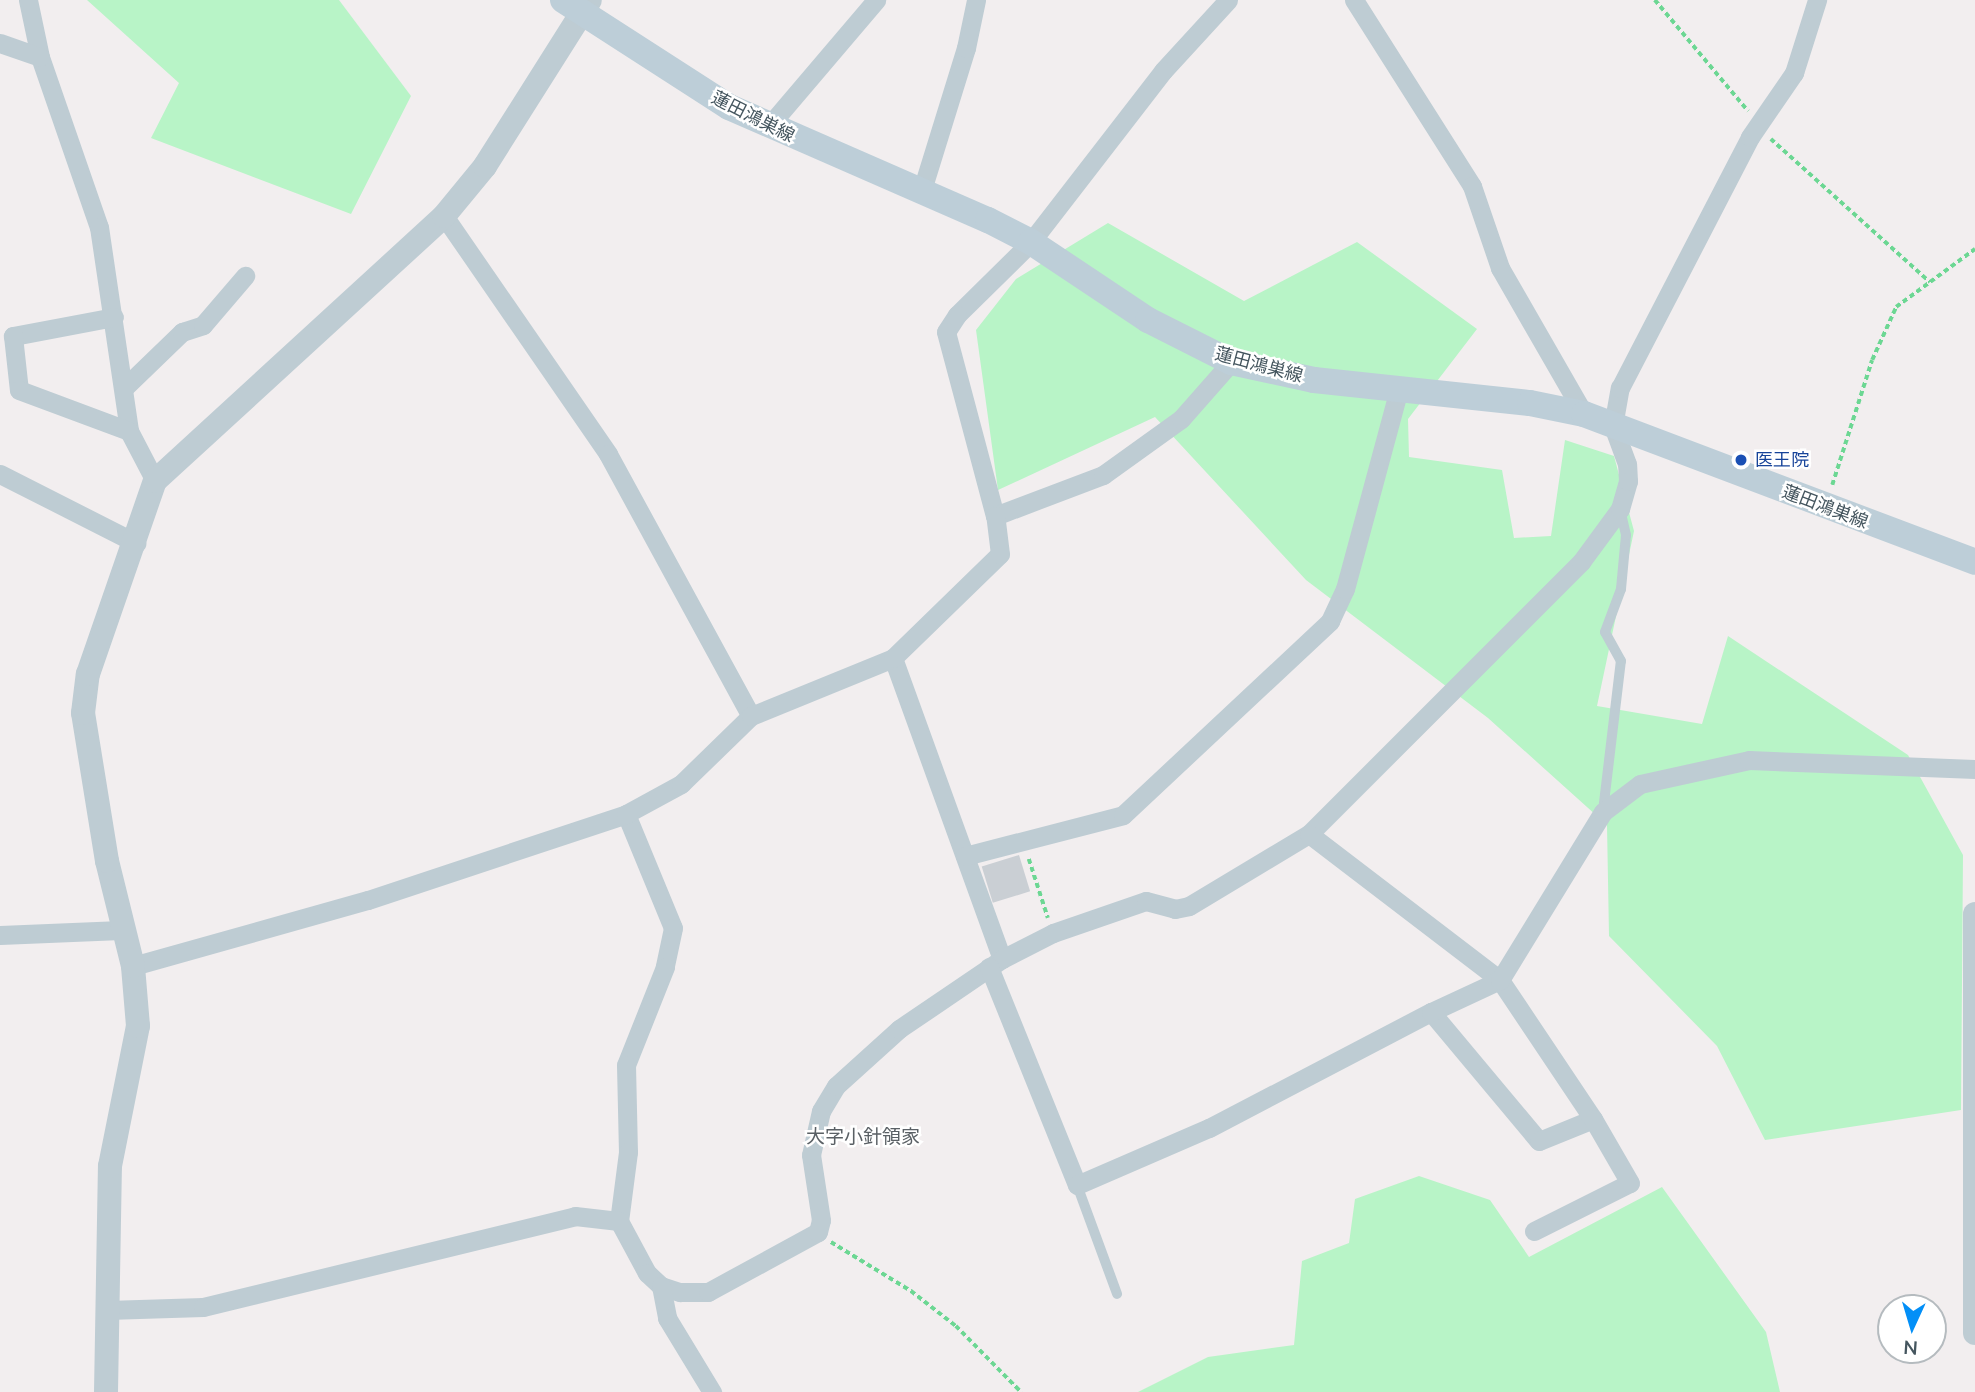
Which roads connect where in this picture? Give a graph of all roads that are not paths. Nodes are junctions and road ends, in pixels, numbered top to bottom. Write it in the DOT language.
graph roads {
  1 [pos="28,0"];
  2 [pos="876,0"];
  3 [pos="976,0"];
  4 [pos="1228,0"];
  5 [pos="1354,0"];
  6 [pos="1817,0"];
  7 [pos="579,5"];
  8 [pos="0,43"];
  9 [pos="40,57"];
  10 [pos="768,127"];
  11 [pos="922,190"];
  12 [pos="444,216"];
  13 [pos="1031,242"];
  14 [pos="245,276"];
  15 [pos="114,317"];
  16 [pos="1231,362"];
  17 [pos="124,388"];
  18 [pos="1399,389"];
  19 [pos="1584,415"];
  20 [pos="1614,426"];
  21 [pos="129,431"];
  22 [pos="0,474"];
  23 [pos="155,481"];
  24 [pos="1620,509"];
  25 [pos="995,516"];
  26 [pos="136,543"];
  27 [pos="1975,562"];
  28 [pos="893,658"];
  29 [pos="751,716"];
  30 [pos="1975,769"];
  31 [pos="1603,812"];
  32 [pos="626,814"];
  33 [pos="1310,834"];
  34 [pos="965,856"];
  35 [pos="1975,914"];
  36 [pos="121,930"];
  37 [pos="0,935"];
  38 [pos="995,963"];
  39 [pos="133,966"];
  40 [pos="1500,980"];
  41 [pos="1431,1012"];
  42 [pos="1974,1110"];
  43 [pos="1593,1119"];
  44 [pos="1077,1185"];
  45 [pos="619,1221"];
  46 [pos="1534,1231"];
  47 [pos="1974,1260"];
  48 [pos="661,1286"];
  49 [pos="1117,1294"];
  50 [pos="107,1310"];
  51 [pos="1975,1334"];
  52 [pos="106,1392"];
  53 [pos="712,1392"];
  1 -- 9 [label="street"];
  2 -- 10 [label="street"];
  3 -- 11 [label="street"];
  4 -- 13 [label="street"];
  5 -- 19 [label="street"];
  6 -- 20 [label="street"];
  7 -- 10 [label="main road, 蓮田鴻巣線"];
  7 -- 12 [label="street"];
  8 -- 9 [label="street"];
  9 -- 15 [label="street"];
  10 -- 11 [label="main road, 蓮田鴻巣線"];
  11 -- 13 [label="main road, 蓮田鴻巣線"];
  12 -- 23 [label="street"];
  12 -- 29 [label="street"];
  13 -- 16 [label="main road, 蓮田鴻巣線"];
  13 -- 25 [label="street"];
  14 -- 17 [label="street"];
  15 -- 17 [label="street"];
  15 -- 21 [label="street"];
  16 -- 18 [label="main road, 蓮田鴻巣線"];
  16 -- 25 [label="street"];
  17 -- 21 [label="street"];
  18 -- 19 [label="main road, 蓮田鴻巣線"];
  18 -- 34 [label="street"];
  19 -- 20 [label="main road, 蓮田鴻巣線"];
  20 -- 24 [label="street"];
  20 -- 27 [label="main road, 蓮田鴻巣線"];
  21 -- 23 [label="street"];
  22 -- 26 [label="street"];
  23 -- 26 [label="street"];
  24 -- 31 [label="lane"];
  24 -- 33 [label="street"];
  25 -- 28 [label="street"];
  26 -- 36 [label="street"];
  28 -- 29 [label="street"];
  28 -- 34 [label="street"];
  29 -- 32 [label="street"];
  30 -- 31 [label="street"];
  31 -- 40 [label="street"];
  32 -- 39 [label="street"];
  32 -- 45 [label="street"];
  33 -- 38 [label="street"];
  33 -- 40 [label="street"];
  34 -- 38 [label="street"];
  35 -- 42 [label="street"];
  36 -- 37 [label="street"];
  36 -- 39 [label="street"];
  38 -- 44 [label="street"];
  38 -- 48 [label="street"];
  39 -- 50 [label="street"];
  40 -- 41 [label="street"];
  40 -- 43 [label="street"];
  41 -- 43 [label="street"];
  41 -- 44 [label="street"];
  42 -- 47 [label="street"];
  43 -- 46 [label="street"];
  44 -- 49 [label="lane"];
  45 -- 48 [label="street"];
  45 -- 50 [label="street"];
  47 -- 51 [label="street"];
  48 -- 53 [label="street"];
  50 -- 52 [label="street"];
}
